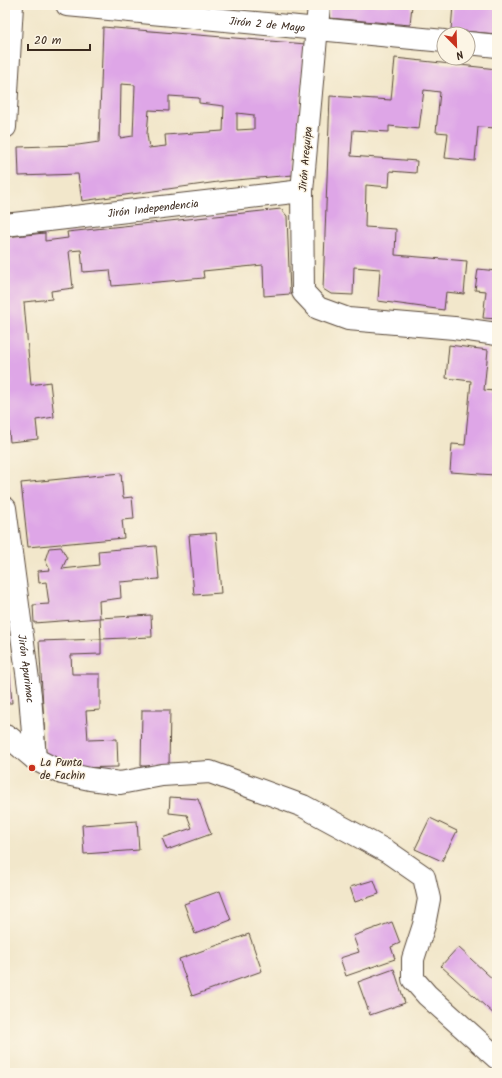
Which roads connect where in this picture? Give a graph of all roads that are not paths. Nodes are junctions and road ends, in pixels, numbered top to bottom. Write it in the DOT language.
graph roads {
  1 [pos="12,5"];
  2 [pos="67,5"];
  3 [pos="319,5"];
  4 [pos="318,29"];
  5 [pos="436,40"];
  6 [pos="476,44"];
  7 [pos="497,46"];
  8 [pos="5,127"];
  9 [pos="302,190"];
  10 [pos="5,225"];
  11 [pos="497,334"];
  12 [pos="5,508"];
  13 [pos="5,736"];
  14 [pos="35,759"];
  15 [pos="497,1058"];
  1 -- 8 [label="street"];
  2 -- 4 [label="street, Jirón 2 de Mayo"];
  3 -- 4 [label="street, Jirón Arequipa"];
  4 -- 5 [label="street, Jirón 2 de Mayo"];
  4 -- 9 [label="street, Jirón Arequipa"];
  6 -- 7 [label="street"];
  9 -- 10 [label="street, Jirón Independencia"];
  9 -- 11 [label="street, Jirón Arequipa"];
  12 -- 14 [label="street, Jirón Apurimac"];
  13 -- 14 [label="street"];
  14 -- 15 [label="street"];
}
